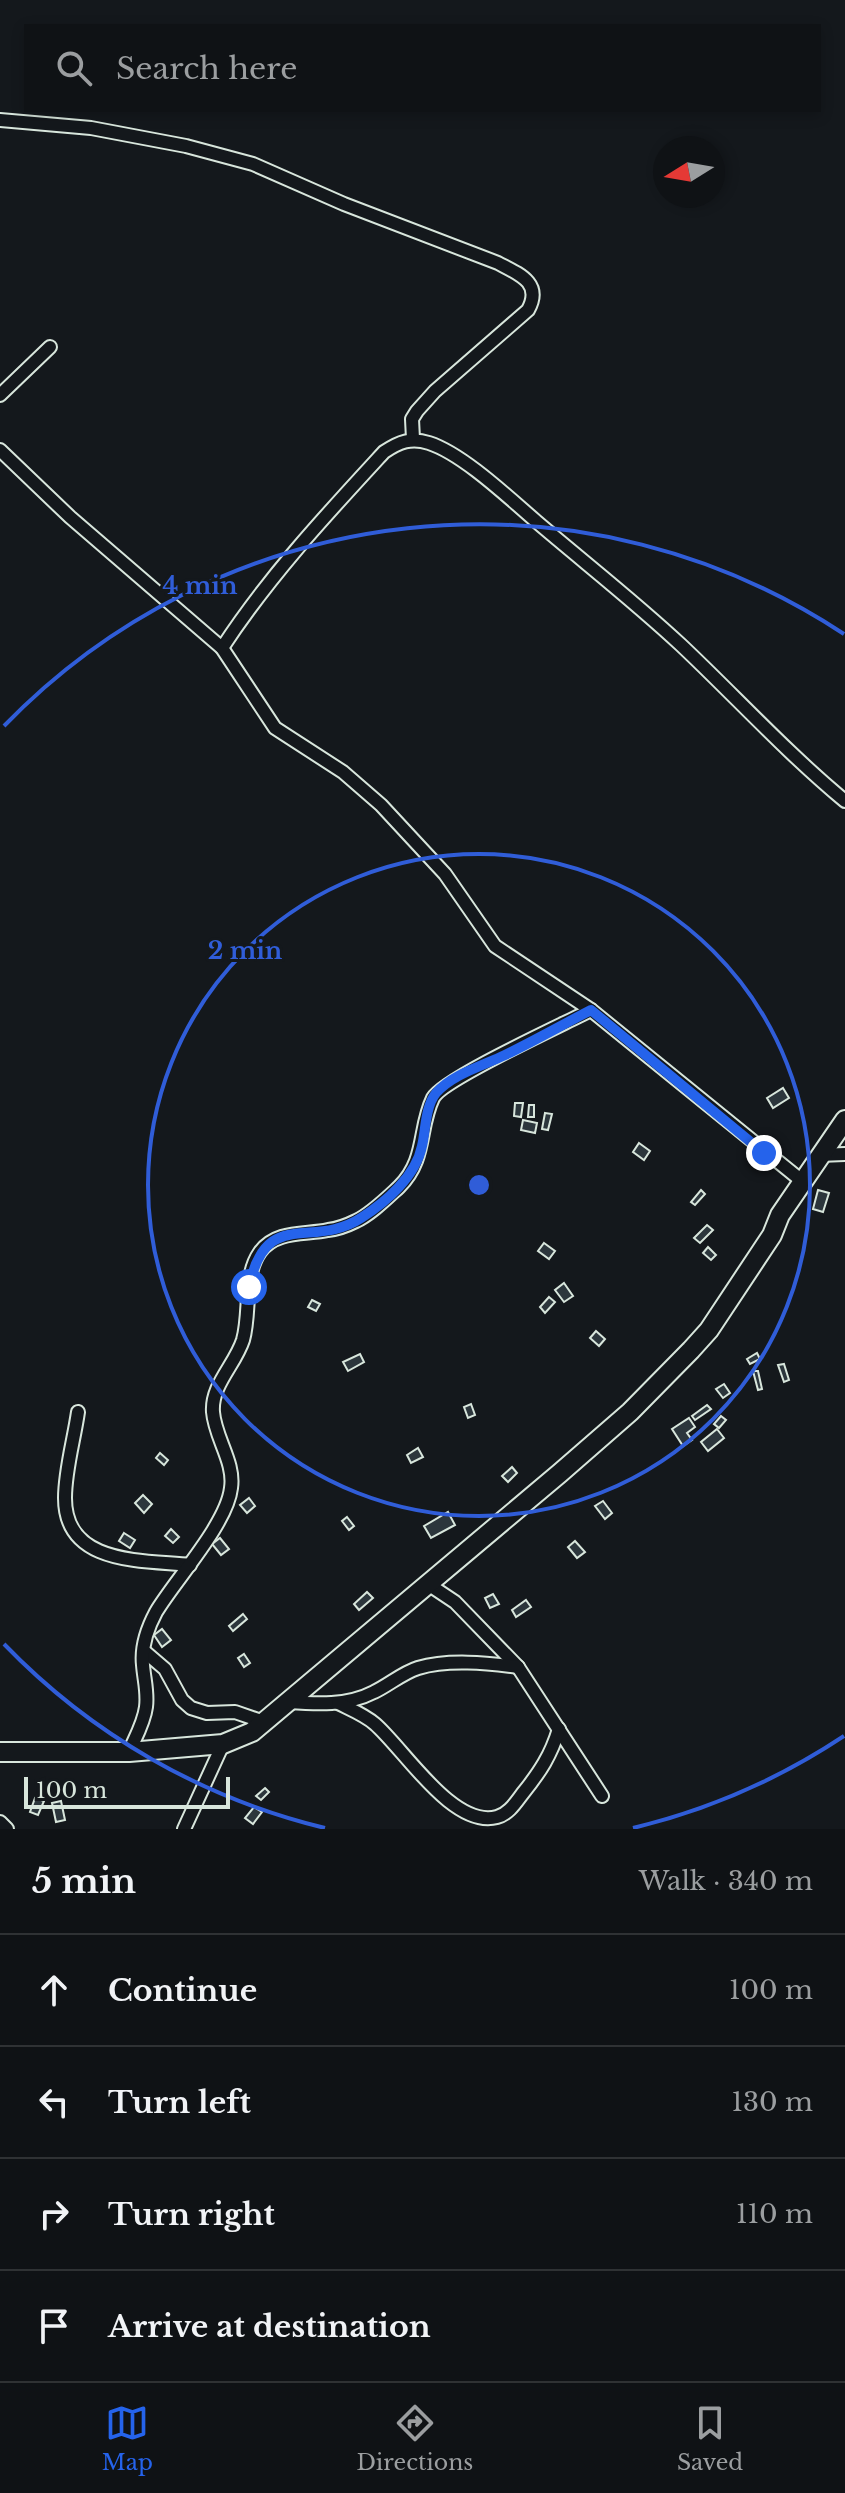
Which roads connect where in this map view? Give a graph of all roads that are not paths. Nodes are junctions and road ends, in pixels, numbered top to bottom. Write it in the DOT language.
graph roads {
  1 [pos="0,120"];
  2 [pos="50,347"];
  3 [pos="0,395"];
  4 [pos="413,439"];
  5 [pos="0,450"];
  6 [pos="222,648"];
  7 [pos="845,801"];
  8 [pos="591,1010"];
  9 [pos="845,1120"];
  10 [pos="845,1154"];
  11 [pos="819,1155"];
  12 [pos="802,1181"];
  13 [pos="78,1412"];
  14 [pos="190,1565"];
  15 [pos="428,1584"];
  16 [pos="144,1651"];
  17 [pos="518,1667"];
  18 [pos="288,1702"];
  19 [pos="338,1703"];
  20 [pos="264,1722"];
  21 [pos="559,1729"];
  22 [pos="223,1744"];
  23 [pos="0,1752"];
  24 [pos="129,1752"];
  25 [pos="602,1796"];
  26 [pos="0,1822"];
  27 [pos="7,1829"];
  28 [pos="184,1829"];
  1 -- 4 [label="street"];
  2 -- 3 [label="street"];
  4 -- 6 [label="street"];
  4 -- 7 [label="street"];
  5 -- 6 [label="street"];
  6 -- 8 [label="street"];
  8 -- 12 [label="street"];
  8 -- 14 [label="street"];
  9 -- 11 [label="street"];
  10 -- 11 [label="street"];
  11 -- 12 [label="street"];
  12 -- 15 [label="street"];
  13 -- 14 [label="street"];
  14 -- 16 [label="street"];
  15 -- 17 [label="street"];
  15 -- 18 [label="street"];
  16 -- 20 [label="street"];
  16 -- 24 [label="street"];
  17 -- 19 [label="street"];
  17 -- 21 [label="street"];
  18 -- 19 [label="street"];
  18 -- 20 [label="street"];
  19 -- 21 [label="street"];
  20 -- 22 [label="street"];
  21 -- 25 [label="street"];
  22 -- 24 [label="street"];
  22 -- 28 [label="street"];
  23 -- 24 [label="street"];
  26 -- 27 [label="street"];
}
